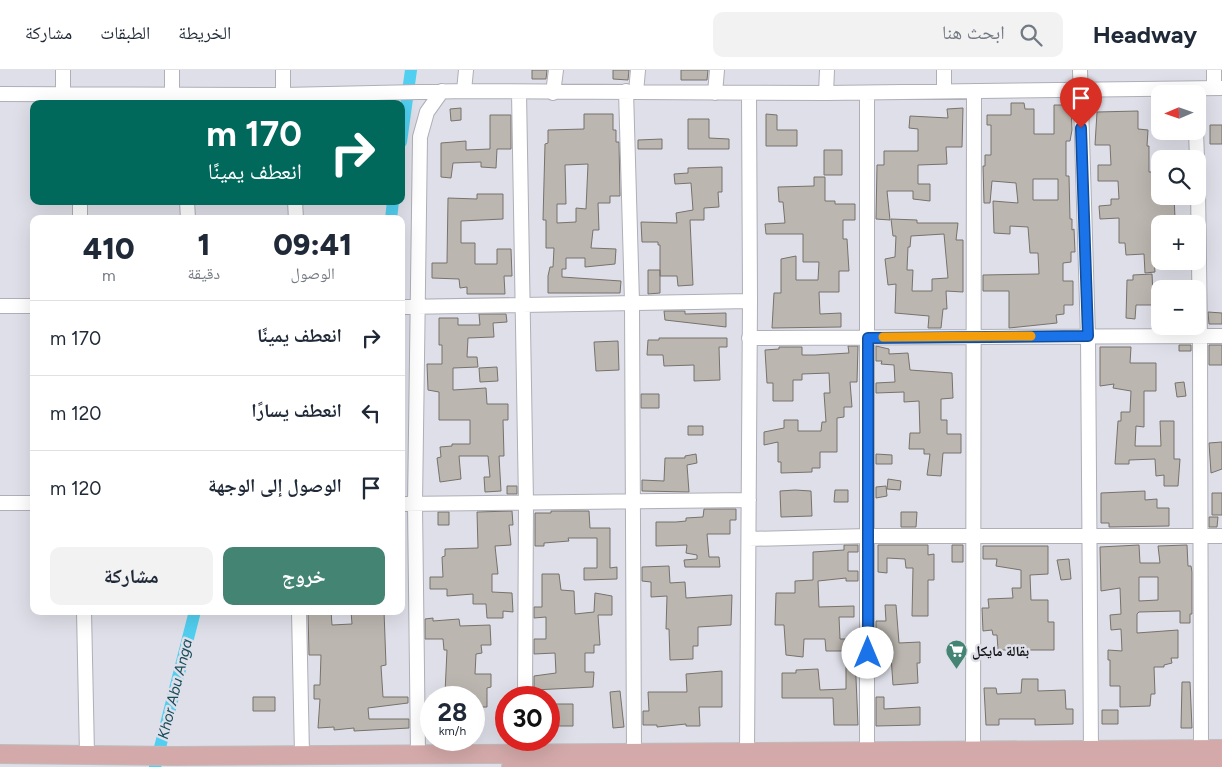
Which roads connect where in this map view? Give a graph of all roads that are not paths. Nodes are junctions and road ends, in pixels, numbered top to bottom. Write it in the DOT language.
graph roads {
  1 [pos="63,70"];
  2 [pos="172,70"];
  3 [pos="282,70"];
  4 [pos="466,70"];
  5 [pos="556,70"];
  6 [pos="638,70"];
  7 [pos="717,70"];
  8 [pos="827,70"];
  9 [pos="944,70"];
  10 [pos="1080,70"];
  11 [pos="1214,70"];
  12 [pos="1218,88"];
  13 [pos="1080,90"];
  14 [pos="438,91"];
  15 [pos="464,91"];
  16 [pos="944,91"];
  17 [pos="974,91"];
  18 [pos="1151,91"];
  19 [pos="519,92"];
  20 [pos="631,92"];
  21 [pos="715,92"];
  22 [pos="63,93"];
  23 [pos="553,93"];
  24 [pos="749,93"];
  25 [pos="826,93"];
  26 [pos="867,93"];
  27 [pos="0,94"];
  28 [pos="181,96"];
  29 [pos="79,98"];
  30 [pos="289,98"];
  31 [pos="1198,205"];
  32 [pos="750,301"];
  33 [pos="632,302"];
  34 [pos="523,305"];
  35 [pos="0,306"];
  36 [pos="30,306"];
  37 [pos="405,307"];
  38 [pos="418,307"];
  39 [pos="975,336"];
  40 [pos="1088,336"];
  41 [pos="1200,336"];
  42 [pos="1222,336"];
  43 [pos="749,338"];
  44 [pos="868,338"];
  45 [pos="749,500"];
  46 [pos="526,502"];
  47 [pos="633,502"];
  48 [pos="0,503"];
  49 [pos="30,503"];
  50 [pos="408,504"];
  51 [pos="1090,534"];
  52 [pos="868,536"];
  53 [pos="975,536"];
  54 [pos="1202,536"];
  55 [pos="1222,536"];
  56 [pos="749,539"];
  57 [pos="84,615"];
  58 [pos="299,615"];
  59 [pos="525,686"];
  60 [pos="495,748"];
  61 [pos="560,748"];
  62 [pos="1201,749"];
  63 [pos="1222,749"];
  64 [pos="867,750"];
  65 [pos="973,750"];
  66 [pos="1091,750"];
  67 [pos="634,752"];
  68 [pos="747,752"];
  69 [pos="0,754"];
  70 [pos="418,754"];
  71 [pos="87,755"];
  72 [pos="302,755"];
  73 [pos="1222,762"];
  74 [pos="938,765"];
  75 [pos="1051,765"];
  76 [pos="1164,765"];
  77 [pos="595,766"];
  78 [pos="712,766"];
  79 [pos="828,766"];
  80 [pos="511,767"];
  1 -- 22 [label="street"];
  2 -- 28 [label="street"];
  3 -- 30 [label="street"];
  4 -- 15 [label="street"];
  5 -- 23 [label="street"];
  6 -- 20 [label="street"];
  7 -- 21 [label="street"];
  8 -- 25 [label="street"];
  9 -- 16 [label="street"];
  10 -- 13 [label="street"];
  11 -- 12 [label="street"];
  13 -- 17 [label="street"];
  13 -- 18 [label="street"];
  13 -- 40 [label="street"];
  14 -- 15 [label="street"];
  14 -- 30 [label="street"];
  14 -- 38 [label="street"];
  15 -- 19 [label="street"];
  16 -- 17 [label="street"];
  16 -- 26 [label="street"];
  17 -- 39 [label="street"];
  19 -- 23 [label="street"];
  19 -- 34 [label="street"];
  20 -- 21 [label="street"];
  20 -- 23 [label="street"];
  20 -- 33 [label="street"];
  21 -- 24 [label="street"];
  22 -- 27 [label="street"];
  22 -- 29 [label="street"];
  24 -- 25 [label="street"];
  24 -- 32 [label="street"];
  25 -- 26 [label="street"];
  26 -- 44 [label="street"];
  28 -- 29 [label="street"];
  28 -- 30 [label="street"];
  31 -- 41 [label="street"];
  32 -- 33 [label="street"];
  32 -- 43 [label="street"];
  33 -- 34 [label="street"];
  33 -- 47 [label="street"];
  34 -- 38 [label="street"];
  34 -- 46 [label="street"];
  35 -- 36 [label="street"];
  37 -- 38 [label="street"];
  38 -- 50 [label="street"];
  39 -- 40 [label="street"];
  39 -- 44 [label="street"];
  39 -- 53 [label="street"];
  40 -- 41 [label="street"];
  40 -- 51 [label="street"];
  41 -- 42 [label="street"];
  41 -- 54 [label="street"];
  43 -- 44 [label="street"];
  43 -- 45 [label="street"];
  44 -- 52 [label="street"];
  45 -- 47 [label="street"];
  45 -- 56 [label="street"];
  46 -- 47 [label="street"];
  46 -- 50 [label="street"];
  46 -- 59 [label="street"];
  47 -- 67 [label="street"];
  48 -- 49 [label="street"];
  50 -- 70 [label="street"];
  51 -- 53 [label="street"];
  51 -- 54 [label="street"];
  51 -- 66 [label="street"];
  52 -- 53 [label="street"];
  52 -- 56 [label="street"];
  52 -- 64 [label="street"];
  53 -- 65 [label="street"];
  54 -- 55 [label="street"];
  54 -- 62 [label="street"];
  56 -- 68 [label="street"];
  57 -- 71 [label="street"];
  58 -- 72 [label="street"];
  60 -- 70 [label="main road"];
  61 -- 67 [label="main road"];
  62 -- 63 [label="main road"];
  62 -- 66 [label="main road"];
  64 -- 65 [label="main road"];
  64 -- 68 [label="main road"];
  65 -- 66 [label="main road"];
  67 -- 68 [label="main road"];
  69 -- 71 [label="main road"];
  70 -- 72 [label="main road"];
  71 -- 72 [label="main road"];
  73 -- 76 [label="main road"];
  74 -- 75 [label="main road"];
  74 -- 79 [label="main road"];
  75 -- 76 [label="main road"];
  77 -- 78 [label="main road"];
  77 -- 80 [label="main road"];
  78 -- 79 [label="main road"];
}
